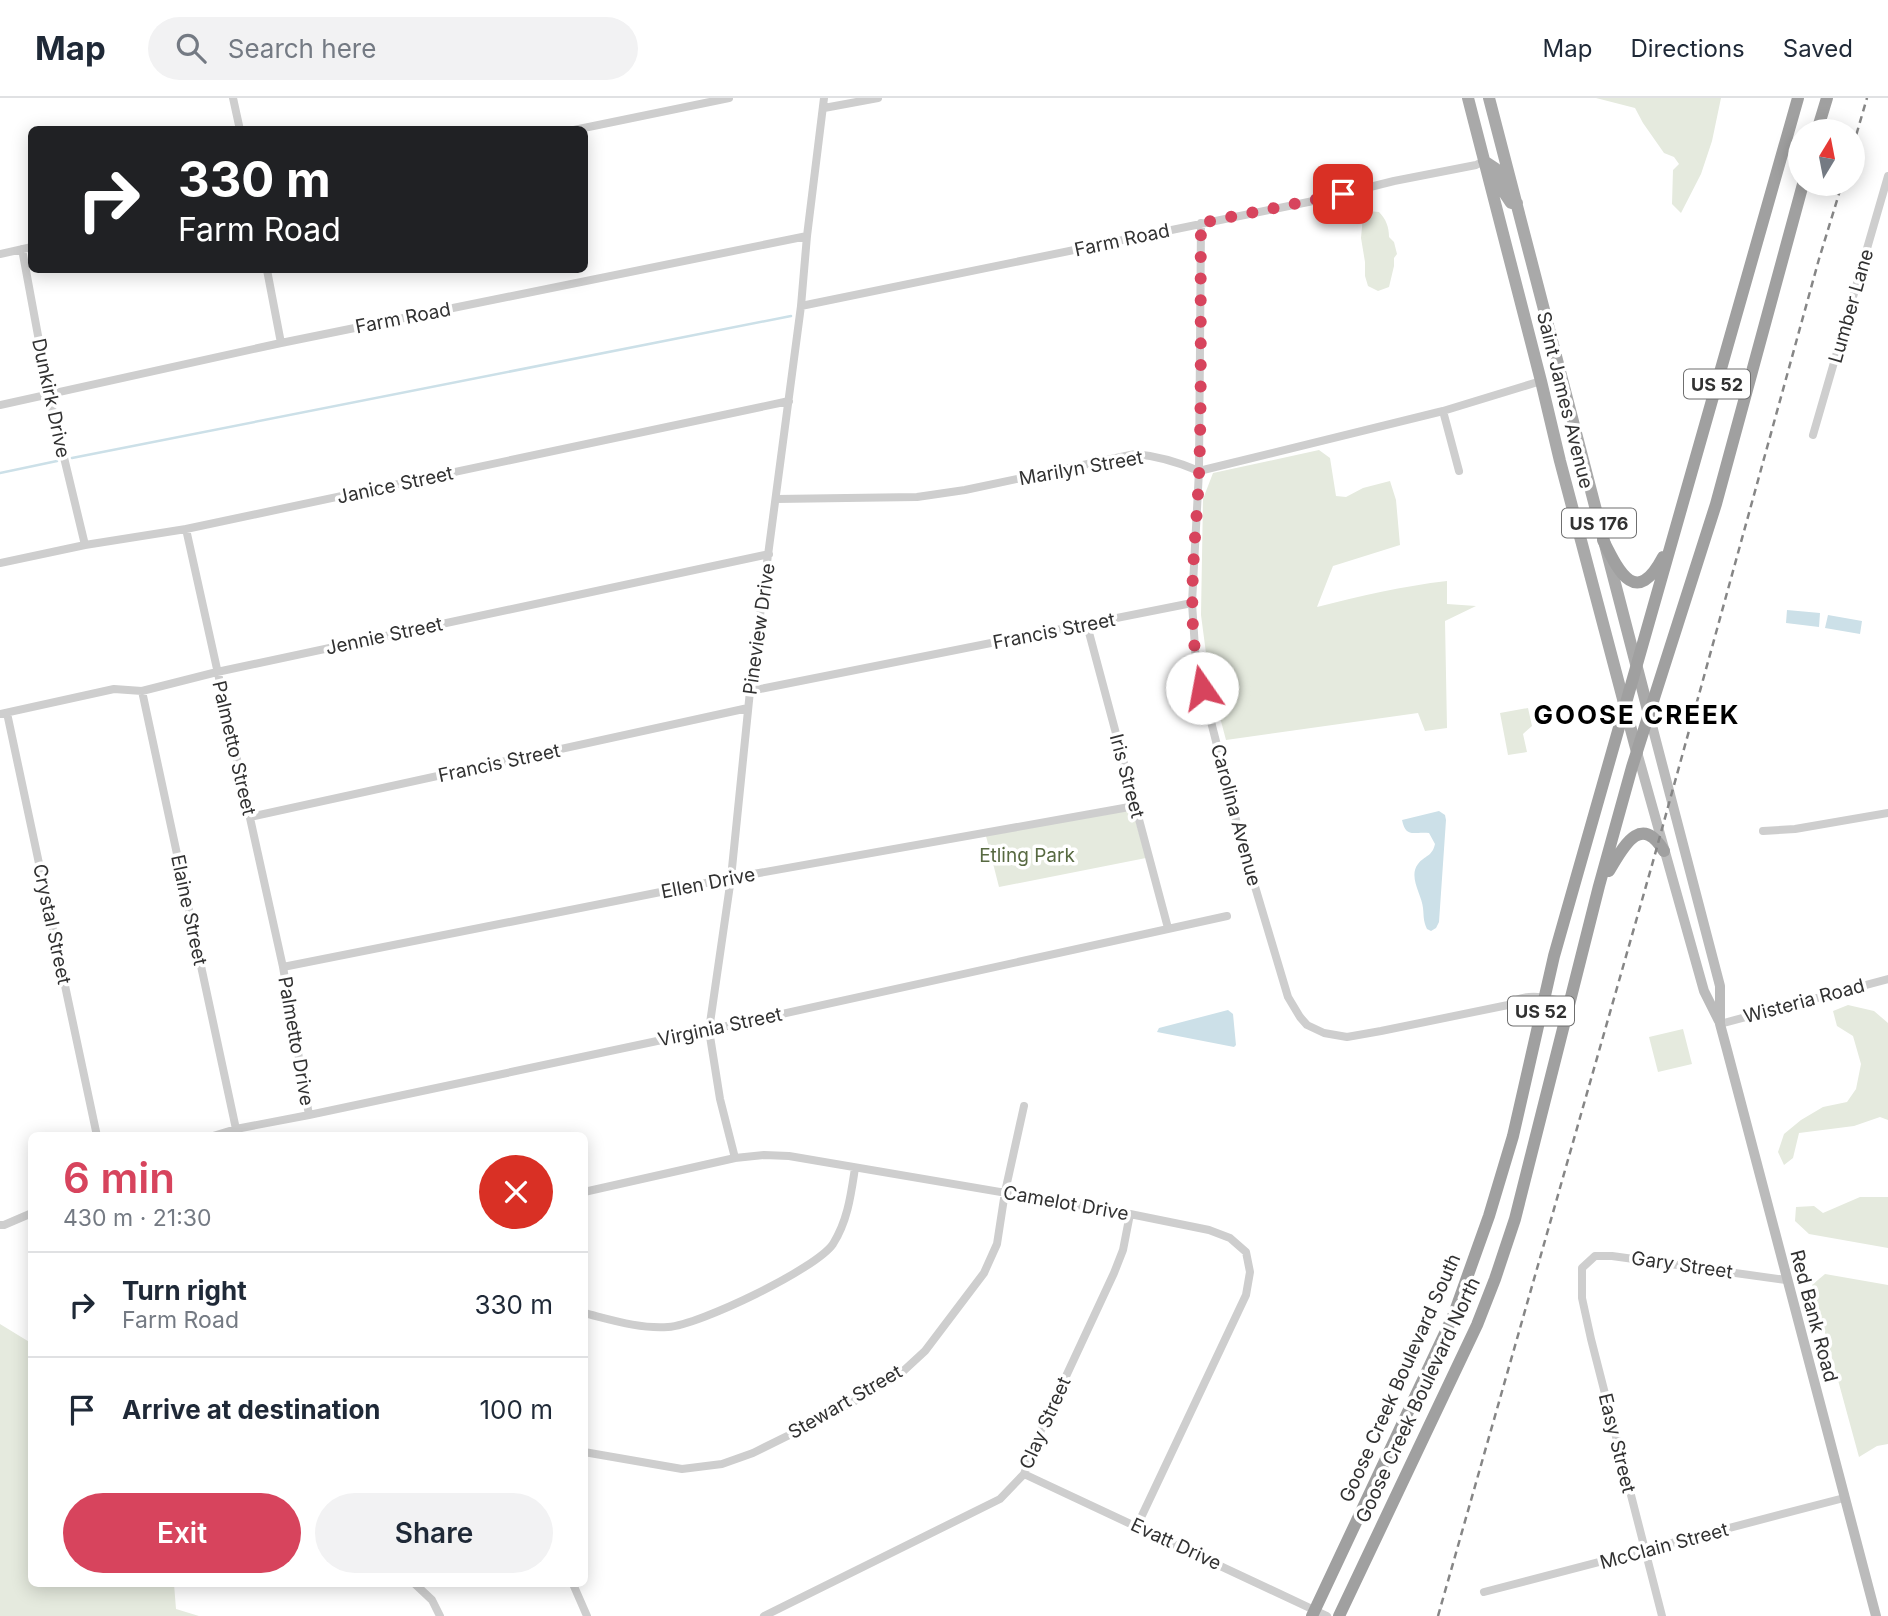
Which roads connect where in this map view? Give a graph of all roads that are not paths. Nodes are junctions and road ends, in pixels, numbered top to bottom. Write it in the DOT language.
graph roads {
  1 [pos="233,98"];
  2 [pos="729,98"];
  3 [pos="878,98"];
  4 [pos="1468,98"];
  5 [pos="1489,98"];
  6 [pos="1798,98"];
  7 [pos="1827,98"];
  8 [pos="824,103"];
  9 [pos="1821,119"];
  10 [pos="239,126"];
  11 [pos="588,127"];
  12 [pos="1484,161"];
  13 [pos="1888,176"];
  14 [pos="1800,196"];
  15 [pos="1517,203"];
  16 [pos="1201,223"];
  17 [pos="807,236"];
  18 [pos="27,248"];
  19 [pos="0,254"];
  20 [pos="31,273"];
  21 [pos="268,273"];
  22 [pos="801,306"];
  23 [pos="281,343"];
  24 [pos="1541,381"];
  25 [pos="48,395"];
  26 [pos="789,401"];
  27 [pos="0,405"];
  28 [pos="1443,411"];
  29 [pos="1813,435"];
  30 [pos="1199,471"];
  31 [pos="1459,471"];
  32 [pos="776,499"];
  33 [pos="186,529"];
  34 [pos="1674,538"];
  35 [pos="1602,540"];
  36 [pos="85,545"];
  37 [pos="769,554"];
  38 [pos="0,563"];
  39 [pos="1192,603"];
  40 [pos="1087,625"];
  41 [pos="1636,669"];
  42 [pos="217,672"];
  43 [pos="142,691"];
  44 [pos="750,691"];
  45 [pos="1625,707"];
  46 [pos="748,708"];
  47 [pos="4,714"];
  48 [pos="1649,715"];
  49 [pos="1637,752"];
  50 [pos="1135,806"];
  51 [pos="1888,813"];
  52 [pos="250,817"];
  53 [pos="1763,831"];
  54 [pos="1664,851"];
  55 [pos="730,878"];
  56 [pos="1599,886"];
  57 [pos="1227,916"];
  58 [pos="1168,928"];
  59 [pos="283,967"];
  60 [pos="1888,979"];
  61 [pos="1544,996"];
  62 [pos="1570,1003"];
  63 [pos="1508,1004"];
  64 [pos="1538,1023"];
  65 [pos="1720,1024"];
  66 [pos="709,1030"];
  67 [pos="1024,1106"];
  68 [pos="309,1115"];
  69 [pos="236,1129"];
  70 [pos="96,1132"];
  71 [pos="226,1132"];
  72 [pos="735,1158"];
  73 [pos="855,1168"];
  74 [pos="588,1191"];
  75 [pos="1004,1192"];
  76 [pos="1130,1214"];
  77 [pos="28,1215"];
  78 [pos="0,1225"];
  79 [pos="1582,1268"];
  80 [pos="1786,1280"];
  81 [pos="588,1314"];
  82 [pos="588,1453"];
  83 [pos="1024,1474"];
  84 [pos="1844,1498"];
  85 [pos="1137,1526"];
  86 [pos="1644,1551"];
  87 [pos="418,1587"];
  88 [pos="574,1587"];
  89 [pos="1484,1592"];
  90 [pos="1314,1613"];
  91 [pos="440,1616"];
  92 [pos="587,1616"];
  93 [pos="764,1616"];
  94 [pos="1327,1616"];
  95 [pos="1339,1616"];
  96 [pos="1662,1616"];
  97 [pos="1876,1616"];
  1 -- 10 [label="street"];
  2 -- 11 [label="street"];
  3 -- 8 [label="street"];
  4 -- 12 [label="main road, Saint James Avenue / US 176"];
  5 -- 15 [label="main road, Saint James Avenue / US 176"];
  6 -- 34 [label="highway, Goose Creek Boulevard South / US 52"];
  7 -- 9 [label="highway"];
  8 -- 17 [label="street, Pineview Drive"];
  12 -- 15 [label="main road"];
  12 -- 16 [label="street, Farm Road"];
  12 -- 24 [label="main road, Saint James Avenue / US 176"];
  13 -- 29 [label="street, Lumber Lane"];
  14 -- 48 [label="highway, Goose Creek Boulevard North / US 52"];
  15 -- 35 [label="main road, Saint James Avenue / US 176"];
  16 -- 22 [label="street, Farm Road"];
  16 -- 30 [label="street, Carolina Avenue"];
  17 -- 22 [label="street, Pineview Drive"];
  17 -- 23 [label="street, Farm Road"];
  18 -- 19 [label="street"];
  20 -- 25 [label="street, Dunkirk Drive"];
  21 -- 23 [label="street"];
  22 -- 26 [label="street, Pineview Drive"];
  23 -- 25 [label="street, Farm Road"];
  24 -- 28 [label="street"];
  24 -- 45 [label="main road, Saint James Avenue / US 176"];
  25 -- 27 [label="street, Farm Road"];
  25 -- 36 [label="street, Dunkirk Drive"];
  26 -- 32 [label="street, Pineview Drive"];
  26 -- 33 [label="street, Janice Street"];
  28 -- 30 [label="street"];
  28 -- 31 [label="street"];
  30 -- 32 [label="street, Marilyn Street"];
  30 -- 39 [label="street, Carolina Avenue"];
  32 -- 37 [label="street, Pineview Drive"];
  33 -- 36 [label="street, Janice Street"];
  33 -- 42 [label="street, Palmetto Street"];
  34 -- 35 [label="highway"];
  34 -- 41 [label="highway, Goose Creek Boulevard South / US 52"];
  35 -- 41 [label="main road, Saint James Avenue / US 176"];
  36 -- 38 [label="street, Janice Street"];
  37 -- 42 [label="street, Jennie Street"];
  37 -- 44 [label="street, Pineview Drive"];
  39 -- 40 [label="street, Francis Street"];
  39 -- 63 [label="street, Carolina Avenue"];
  40 -- 44 [label="street, Francis Street"];
  40 -- 50 [label="street, Iris Street"];
  41 -- 45 [label="highway, Goose Creek Boulevard South / US 52"];
  41 -- 48 [label="main road, Saint James Avenue / US 176"];
  42 -- 43 [label="street, Jennie Street"];
  42 -- 52 [label="street, Palmetto Street"];
  43 -- 47 [label="street, Jennie Street"];
  43 -- 69 [label="street, Elaine Street"];
  44 -- 46 [label="street, Pineview Drive"];
  45 -- 49 [label="main road, Saint James Avenue"];
  45 -- 61 [label="highway, Goose Creek Boulevard South / US 52"];
  46 -- 52 [label="street, Francis Street"];
  46 -- 55 [label="street, Pineview Drive"];
  47 -- 70 [label="street, Crystal Street"];
  48 -- 49 [label="highway, Goose Creek Boulevard North / US 52"];
  48 -- 65 [label="main road, Red Bank Road"];
  49 -- 54 [label="main road, Red Bank Road"];
  49 -- 56 [label="highway, Goose Creek Boulevard North / US 52"];
  50 -- 55 [label="street, Ellen Drive"];
  50 -- 58 [label="street, Iris Street"];
  51 -- 53 [label="street"];
  52 -- 59 [label="street, Palmetto Street"];
  54 -- 56 [label="highway"];
  54 -- 65 [label="main road, Red Bank Road"];
  55 -- 59 [label="street, Ellen Drive"];
  55 -- 66 [label="street, Pineview Drive"];
  56 -- 62 [label="highway, Goose Creek Boulevard North / US 52"];
  57 -- 58 [label="street, Virginia Street"];
  58 -- 66 [label="street, Virginia Street"];
  59 -- 68 [label="street, Palmetto Drive"];
  60 -- 65 [label="street, Wisteria Road"];
  61 -- 62 [label="street, Carolina Avenue"];
  61 -- 63 [label="street, Carolina Avenue"];
  61 -- 64 [label="highway, Goose Creek Boulevard South / US 52"];
  62 -- 95 [label="highway, Goose Creek Boulevard North / US 52"];
  63 -- 64 [label="street"];
  64 -- 90 [label="highway, Goose Creek Boulevard South / US 52"];
  65 -- 80 [label="main road, Red Bank Road"];
  66 -- 68 [label="street, Virginia Street"];
  66 -- 72 [label="street, Pineview Drive"];
  67 -- 75 [label="street, Stewart Street"];
  68 -- 69 [label="street, Virginia Street"];
  69 -- 71 [label="street, Virginia Street"];
  72 -- 73 [label="street, Camelot Drive"];
  72 -- 74 [label="street, Camelot Drive"];
  73 -- 75 [label="street, Camelot Drive"];
  73 -- 81 [label="street"];
  75 -- 76 [label="street, Camelot Drive"];
  75 -- 82 [label="street, Stewart Street"];
  76 -- 83 [label="street, Clay Street"];
  76 -- 85 [label="street, Camelot Drive"];
  77 -- 78 [label="street"];
  79 -- 80 [label="street, Gary Street"];
  79 -- 86 [label="street, Easy Street"];
  80 -- 84 [label="main road, Red Bank Road"];
  83 -- 85 [label="street, Evatt Drive"];
  83 -- 93 [label="street, Clay Street"];
  84 -- 86 [label="street, McClain Street"];
  84 -- 97 [label="main road, Red Bank Road"];
  85 -- 90 [label="street, Evatt Drive"];
  86 -- 89 [label="street, McClain Street"];
  86 -- 96 [label="street, Easy Street"];
  87 -- 91 [label="street"];
  88 -- 92 [label="street"];
  90 -- 94 [label="street, Evatt Drive"];
}
